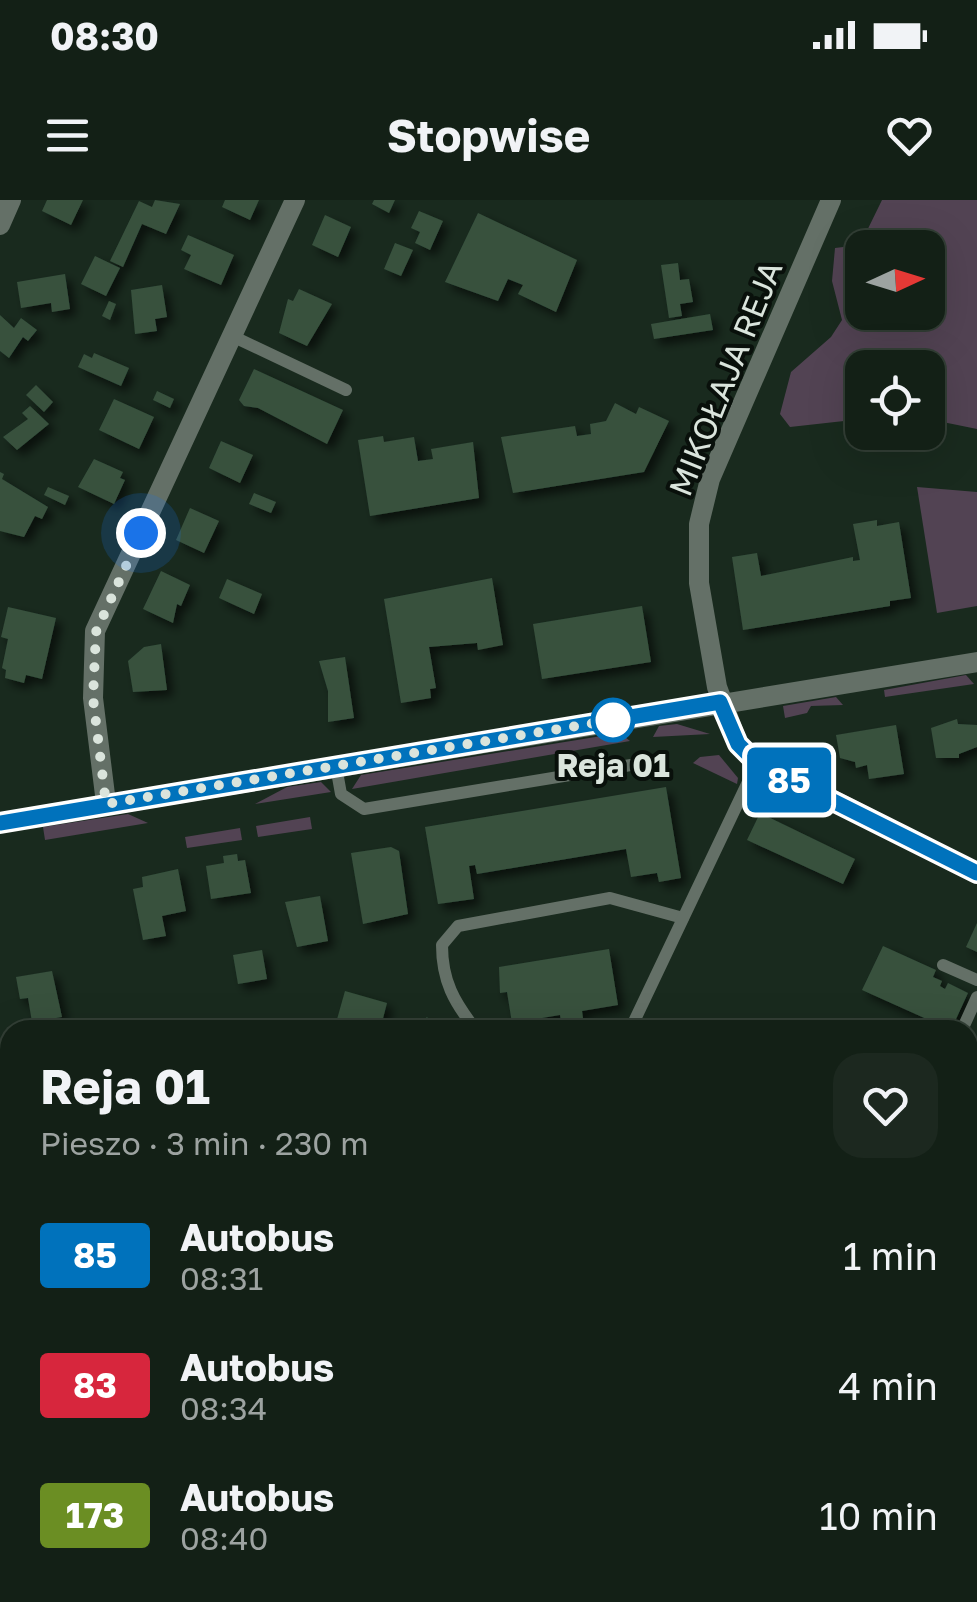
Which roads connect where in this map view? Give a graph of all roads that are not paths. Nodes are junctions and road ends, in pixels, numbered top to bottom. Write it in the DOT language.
graph roads {
  1 [pos="12,200"];
  2 [pos="295,200"];
  3 [pos="830,200"];
  4 [pos="0,225"];
  5 [pos="232,336"];
  6 [pos="346,390"];
  7 [pos="977,662"];
  8 [pos="720,702"];
  9 [pos="648,762"];
  10 [pos="757,763"];
  11 [pos="336,766"];
  12 [pos="106,804"];
  13 [pos="0,823"];
  14 [pos="977,873"];
  15 [pos="683,918"];
  16 [pos="944,965"];
  17 [pos="977,980"];
  18 [pos="977,997"];
  19 [pos="468,1020"];
  20 [pos="635,1020"];
  21 [pos="967,1020"];
  1 -- 4 [label="street"];
  2 -- 5 [label="street"];
  3 -- 8 [label="street, MIKOŁAJA REJA"];
  5 -- 6 [label="lane"];
  5 -- 12 [label="street"];
  7 -- 8 [label="street"];
  8 -- 10 [label="street, MIKOŁAJA REJA"];
  8 -- 11 [label="street"];
  9 -- 11 [label="lane"];
  10 -- 14 [label="street"];
  10 -- 15 [label="lane"];
  11 -- 12 [label="street"];
  12 -- 13 [label="street"];
  15 -- 19 [label="lane"];
  15 -- 20 [label="lane"];
  16 -- 17 [label="lane"];
  18 -- 21 [label="lane"];
}
